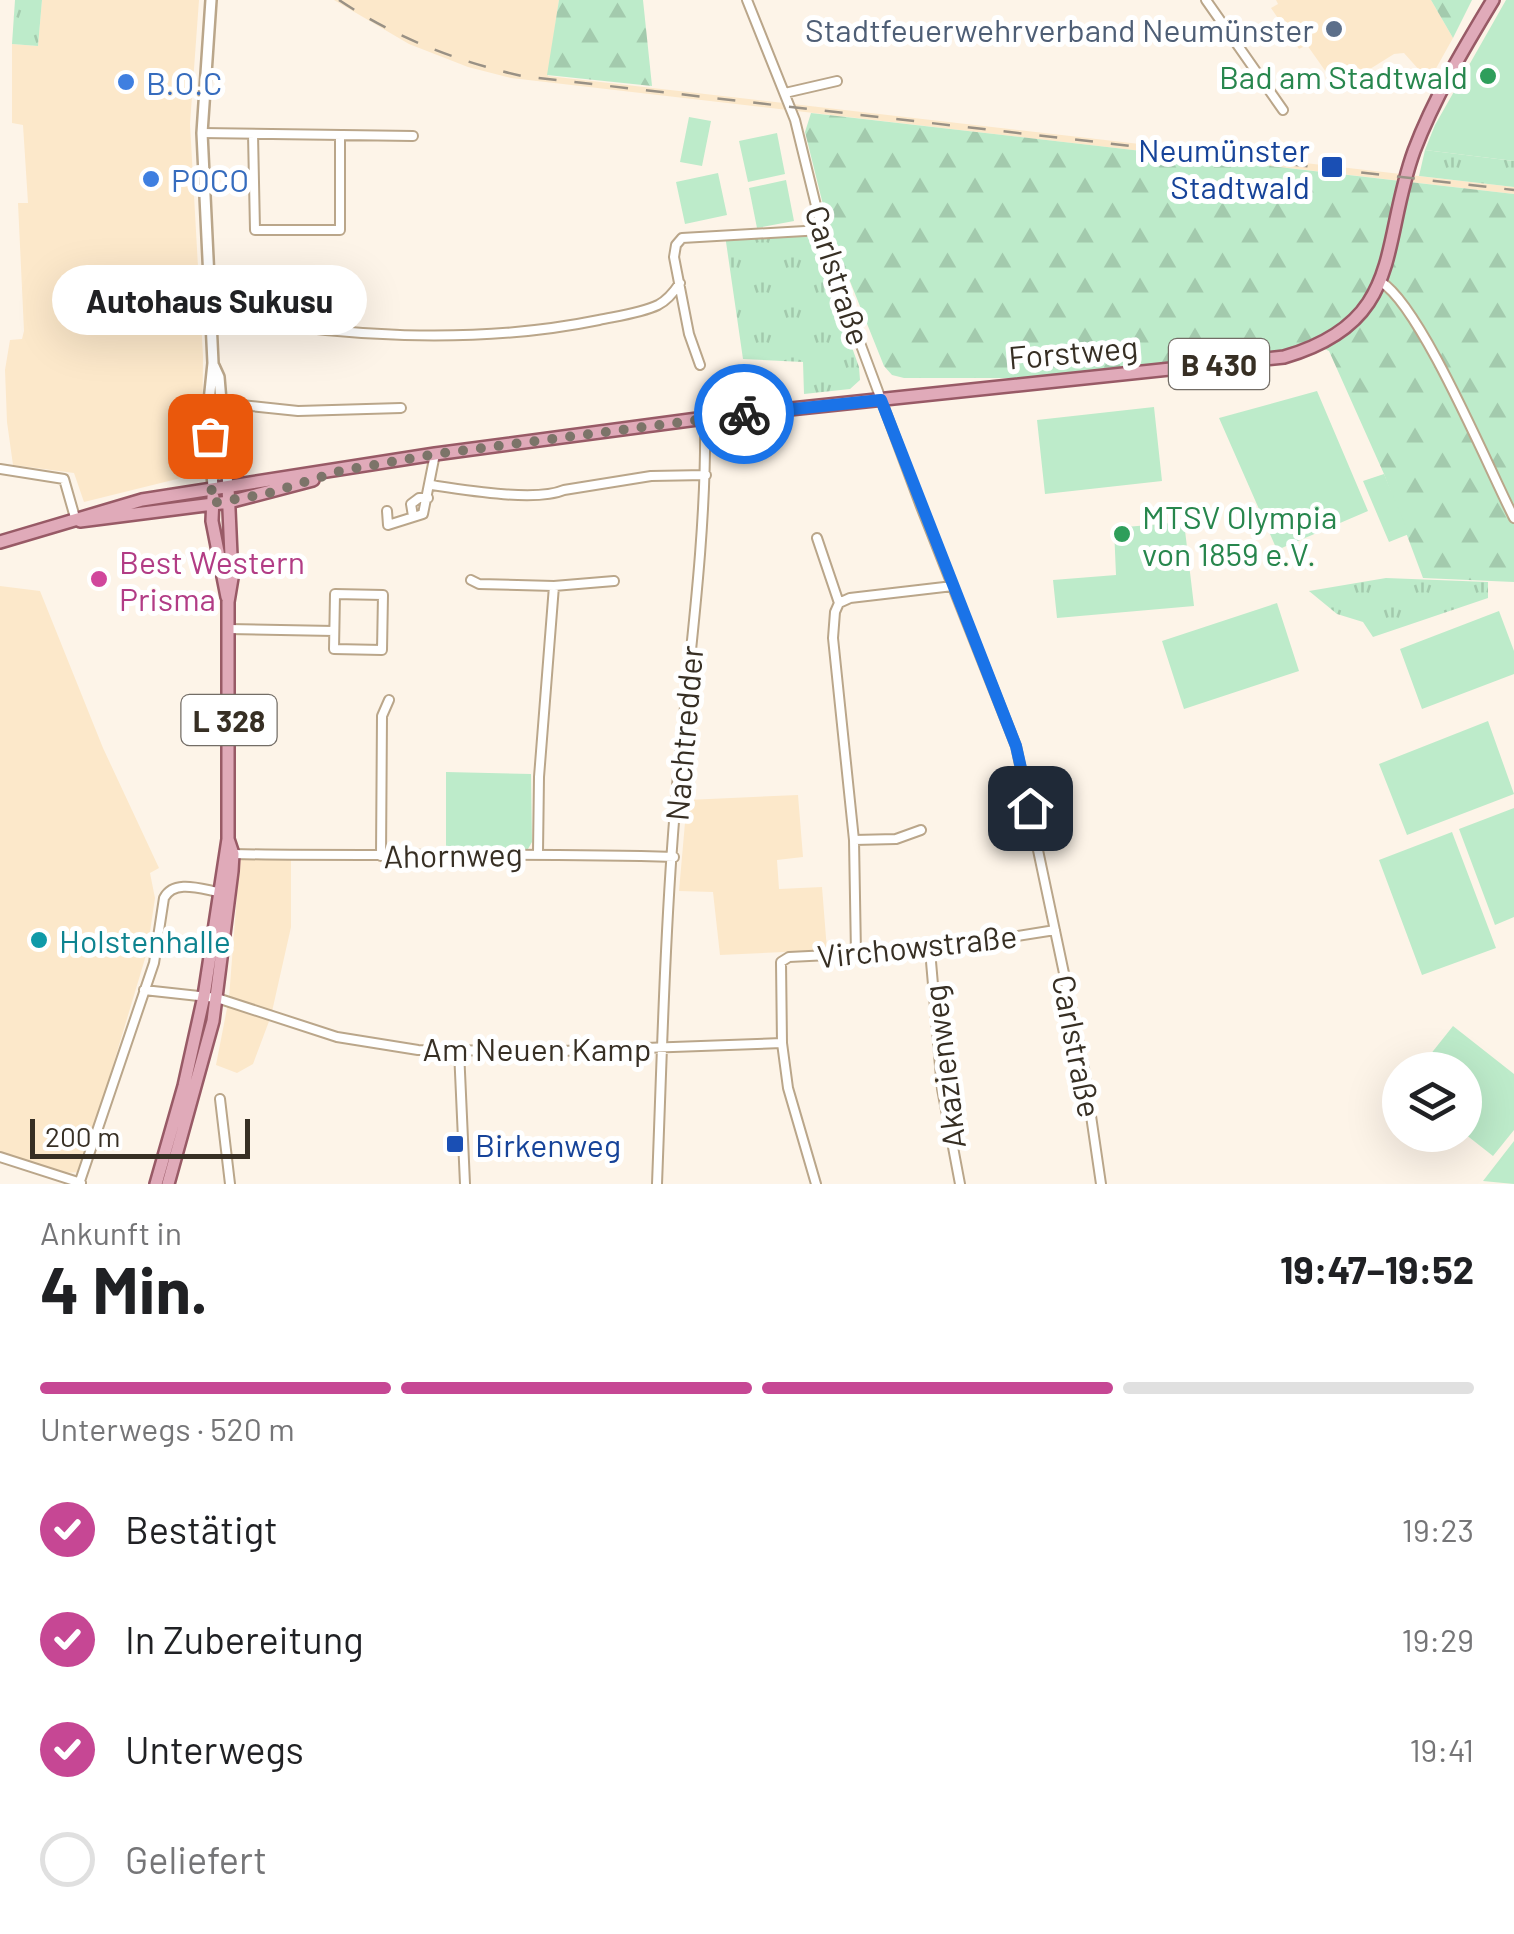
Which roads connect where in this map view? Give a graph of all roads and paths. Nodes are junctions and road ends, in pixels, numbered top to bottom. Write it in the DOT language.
graph roads {
  1 [pos="211,0"];
  2 [pos="747,0"];
  3 [pos="1206,0"];
  4 [pos="1493,0"];
  5 [pos="837,81"];
  6 [pos="785,93"];
  7 [pos="1283,110"];
  8 [pos="202,134"];
  9 [pos="254,134"];
  10 [pos="340,136"];
  11 [pos="412,136"];
  12 [pos="822,230"];
  13 [pos="1382,282"];
  14 [pos="680,284"];
  15 [pos="210,312"];
  16 [pos="213,363"];
  17 [pos="700,365"];
  18 [pos="881,400"];
  19 [pos="222,403"];
  20 [pos="401,408"];
  21 [pos="705,418"];
  22 [pos="436,454"];
  23 [pos="0,469"];
  24 [pos="340,471"];
  25 [pos="706,475"];
  26 [pos="432,485"];
  27 [pos="228,487"];
  28 [pos="213,488"];
  29 [pos="228,502"];
  30 [pos="212,503"];
  31 [pos="387,512"];
  32 [pos="1514,518"];
  33 [pos="76,521"];
  34 [pos="817,538"];
  35 [pos="0,542"];
  36 [pos="471,580"];
  37 [pos="614,581"];
  38 [pos="554,586"];
  39 [pos="953,586"];
  40 [pos="228,602"];
  41 [pos="839,603"];
  42 [pos="229,629"];
  43 [pos="334,631"];
  44 [pos="388,700"];
  45 [pos="921,830"];
  46 [pos="228,838"];
  47 [pos="854,840"];
  48 [pos="538,852"];
  49 [pos="232,854"];
  50 [pos="382,856"];
  51 [pos="674,857"];
  52 [pos="231,880"];
  53 [pos="219,892"];
  54 [pos="228,911"];
  55 [pos="1055,930"];
  56 [pos="930,950"];
  57 [pos="856,954"];
  58 [pos="144,990"];
  59 [pos="204,996"];
  60 [pos="218,998"];
  61 [pos="782,1043"];
  62 [pos="664,1049"];
  63 [pos="459,1050"];
  64 [pos="220,1099"];
  65 [pos="0,1157"];
  66 [pos="80,1184"];
  67 [pos="156,1184"];
  68 [pos="168,1184"];
  69 [pos="230,1184"];
  70 [pos="465,1184"];
  71 [pos="657,1184"];
  72 [pos="816,1184"];
  73 [pos="960,1184"];
  74 [pos="1101,1184"];
  1 -- 8 [label="street"];
  2 -- 6 [label="street, Carlstraße"];
  3 -- 7 [label="street"];
  4 -- 13 [label="main road, Forstweg / B 430"];
  5 -- 6 [label="street"];
  6 -- 12 [label="street, Carlstraße"];
  8 -- 9 [label="street"];
  8 -- 15 [label="street"];
  9 -- 10 [label="street"];
  9 -- 10 [label="street"];
  10 -- 11 [label="street"];
  12 -- 14 [label="street"];
  12 -- 18 [label="street, Carlstraße"];
  13 -- 18 [label="main road, Forstweg / B 430"];
  13 -- 32 [label="street"];
  14 -- 15 [label="street"];
  14 -- 17 [label="street"];
  15 -- 16 [label="street"];
  16 -- 19 [label="street"];
  16 -- 28 [label="street"];
  18 -- 21 [label="main road, B 430"];
  18 -- 39 [label="street, Carlstraße"];
  19 -- 20 [label="street"];
  19 -- 27 [label="street"];
  21 -- 22 [label="main road, B 430"];
  21 -- 25 [label="street, Nachtredder"];
  22 -- 24 [label="main road, B 430"];
  22 -- 26 [label="street"];
  23 -- 33 [label="street"];
  24 -- 27 [label="main road, B 430"];
  24 -- 29 [label="main road, B 430"];
  25 -- 26 [label="street"];
  25 -- 51 [label="street, Nachtredder"];
  26 -- 31 [label="street"];
  27 -- 28 [label="main road, B 430"];
  27 -- 29 [label="main road, L 328"];
  28 -- 30 [label="main road, L 328"];
  28 -- 33 [label="main road, B 430"];
  29 -- 30 [label="main road, B 430"];
  29 -- 40 [label="main road, L 328"];
  30 -- 33 [label="main road, B 430"];
  30 -- 40 [label="main road, L 328"];
  33 -- 35 [label="main road, B 430"];
  34 -- 41 [label="street"];
  36 -- 38 [label="street"];
  37 -- 38 [label="street"];
  38 -- 48 [label="street"];
  39 -- 41 [label="street"];
  39 -- 55 [label="street, Carlstraße"];
  40 -- 42 [label="main road, L 328"];
  41 -- 47 [label="street"];
  42 -- 43 [label="street"];
  42 -- 46 [label="main road, L 328"];
  43 -- 43 [label="street"];
  44 -- 50 [label="street"];
  45 -- 47 [label="street"];
  46 -- 49 [label="main road, L 328"];
  46 -- 53 [label="main road, L 328"];
  47 -- 57 [label="street"];
  48 -- 50 [label="street, Ahornweg"];
  48 -- 51 [label="street, Ahornweg"];
  49 -- 50 [label="street, Ahornweg"];
  49 -- 52 [label="main road, L 328"];
  51 -- 62 [label="street, Nachtredder"];
  52 -- 53 [label="street"];
  52 -- 54 [label="main road, L 328"];
  53 -- 54 [label="street"];
  53 -- 58 [label="street"];
  53 -- 59 [label="main road, L 328"];
  54 -- 60 [label="main road, L 328"];
  55 -- 56 [label="street, Virchowstraße"];
  55 -- 74 [label="street, Carlstraße"];
  56 -- 57 [label="street, Virchowstraße"];
  56 -- 73 [label="street, Akazienweg"];
  57 -- 61 [label="street, Virchowstraße"];
  58 -- 59 [label="street, Am Neuen Kamp"];
  58 -- 66 [label="street"];
  59 -- 60 [label="street, Am Neuen Kamp"];
  59 -- 67 [label="main road, L 328"];
  60 -- 63 [label="street, Am Neuen Kamp"];
  60 -- 68 [label="main road, L 328"];
  61 -- 62 [label="street, Am Neuen Kamp"];
  61 -- 72 [label="street"];
  62 -- 63 [label="street, Am Neuen Kamp"];
  62 -- 71 [label="street, Nachtredder"];
  63 -- 70 [label="street"];
  64 -- 69 [label="street"];
  65 -- 66 [label="street"];
}
